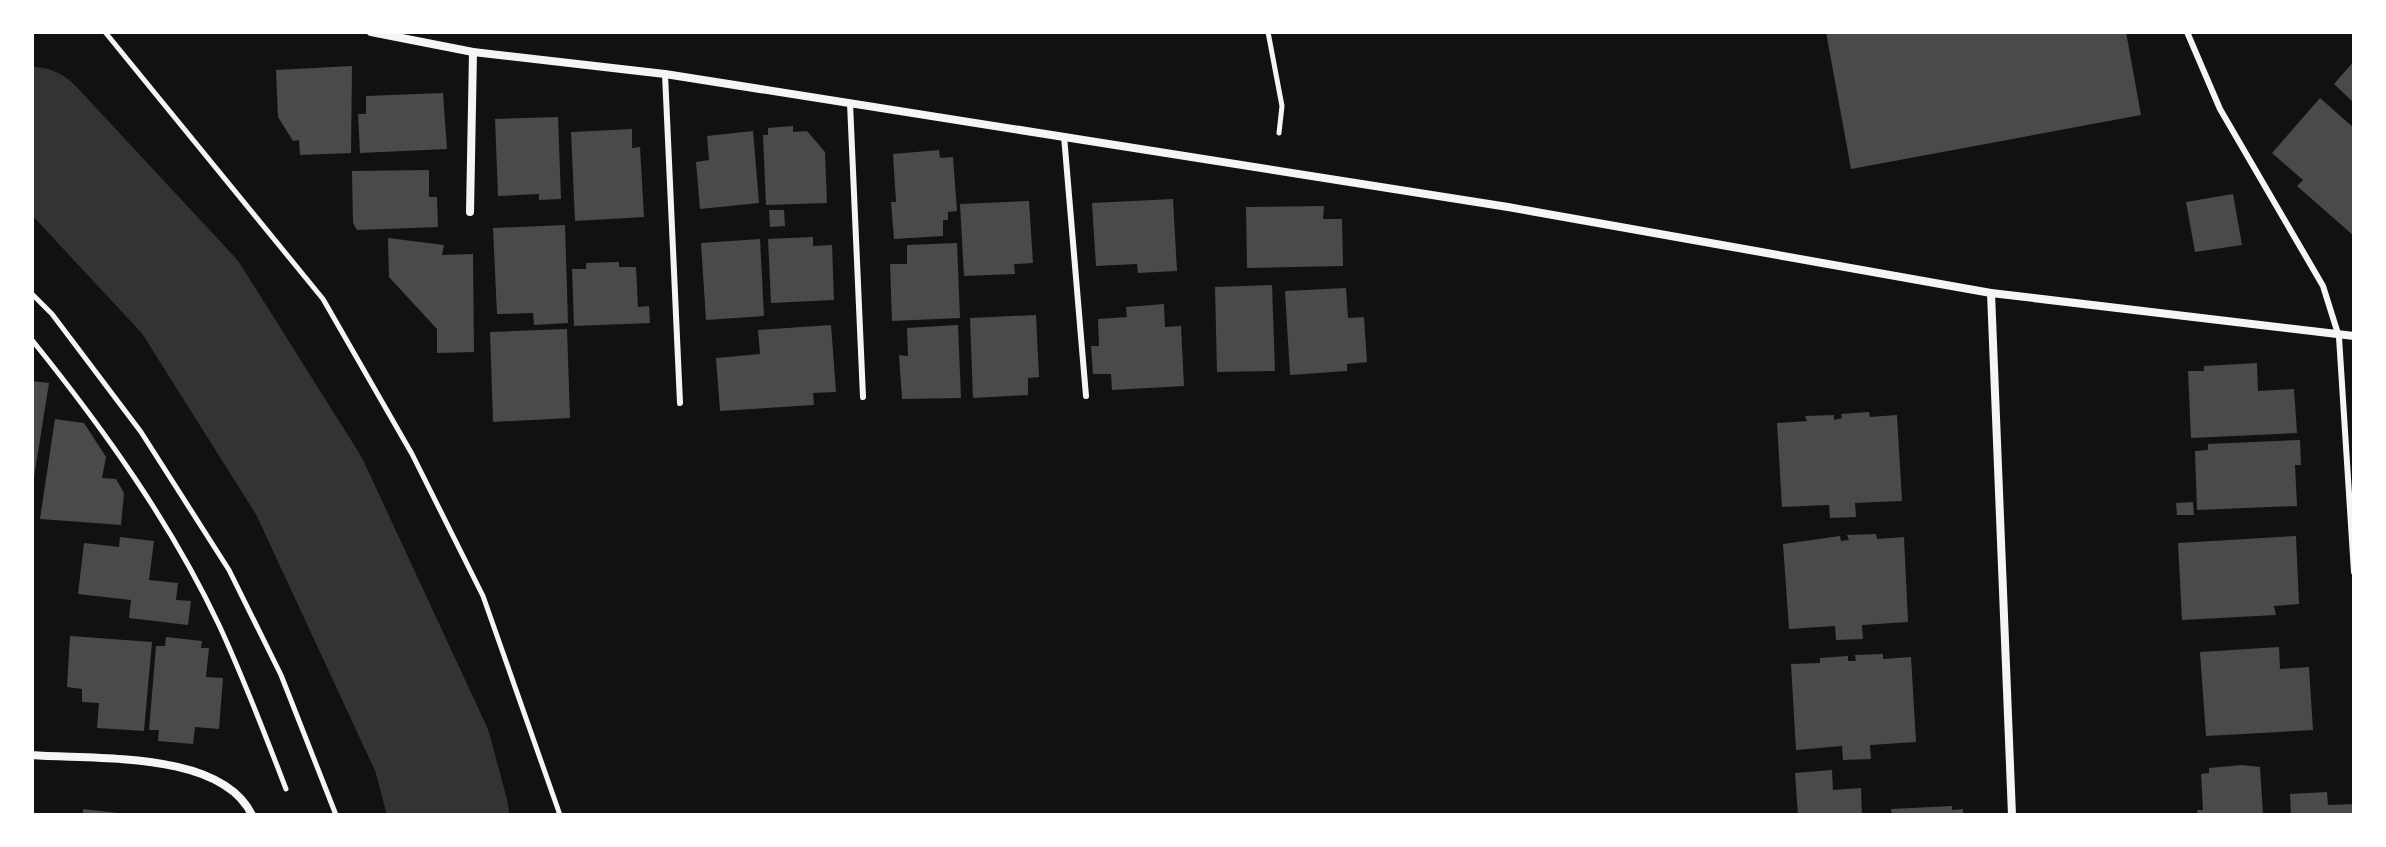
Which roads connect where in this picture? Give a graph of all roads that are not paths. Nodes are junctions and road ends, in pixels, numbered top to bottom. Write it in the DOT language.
graph roads {
  1 [pos="371,32"];
  2 [pos="2187,32"];
  3 [pos="473,52"];
  4 [pos="665,74"];
  5 [pos="850,103"];
  6 [pos="1064,136"];
  7 [pos="470,212"];
  8 [pos="1991,293"];
  9 [pos="2354,336"];
  10 [pos="2339,337"];
  11 [pos="1086,396"];
  12 [pos="863,397"];
  13 [pos="680,403"];
  14 [pos="2354,572"];
  15 [pos="32,755"];
  16 [pos="252,815"];
  17 [pos="2012,815"];
  1 -- 3 [label="street"];
  2 -- 10 [label="lane"];
  3 -- 4 [label="street"];
  3 -- 7 [label="street"];
  4 -- 5 [label="street"];
  4 -- 13 [label="lane"];
  5 -- 6 [label="street"];
  5 -- 12 [label="lane"];
  6 -- 8 [label="street"];
  6 -- 11 [label="lane"];
  8 -- 10 [label="street"];
  8 -- 17 [label="street"];
  9 -- 10 [label="street"];
  10 -- 14 [label="lane"];
  15 -- 16 [label="street"];
}
